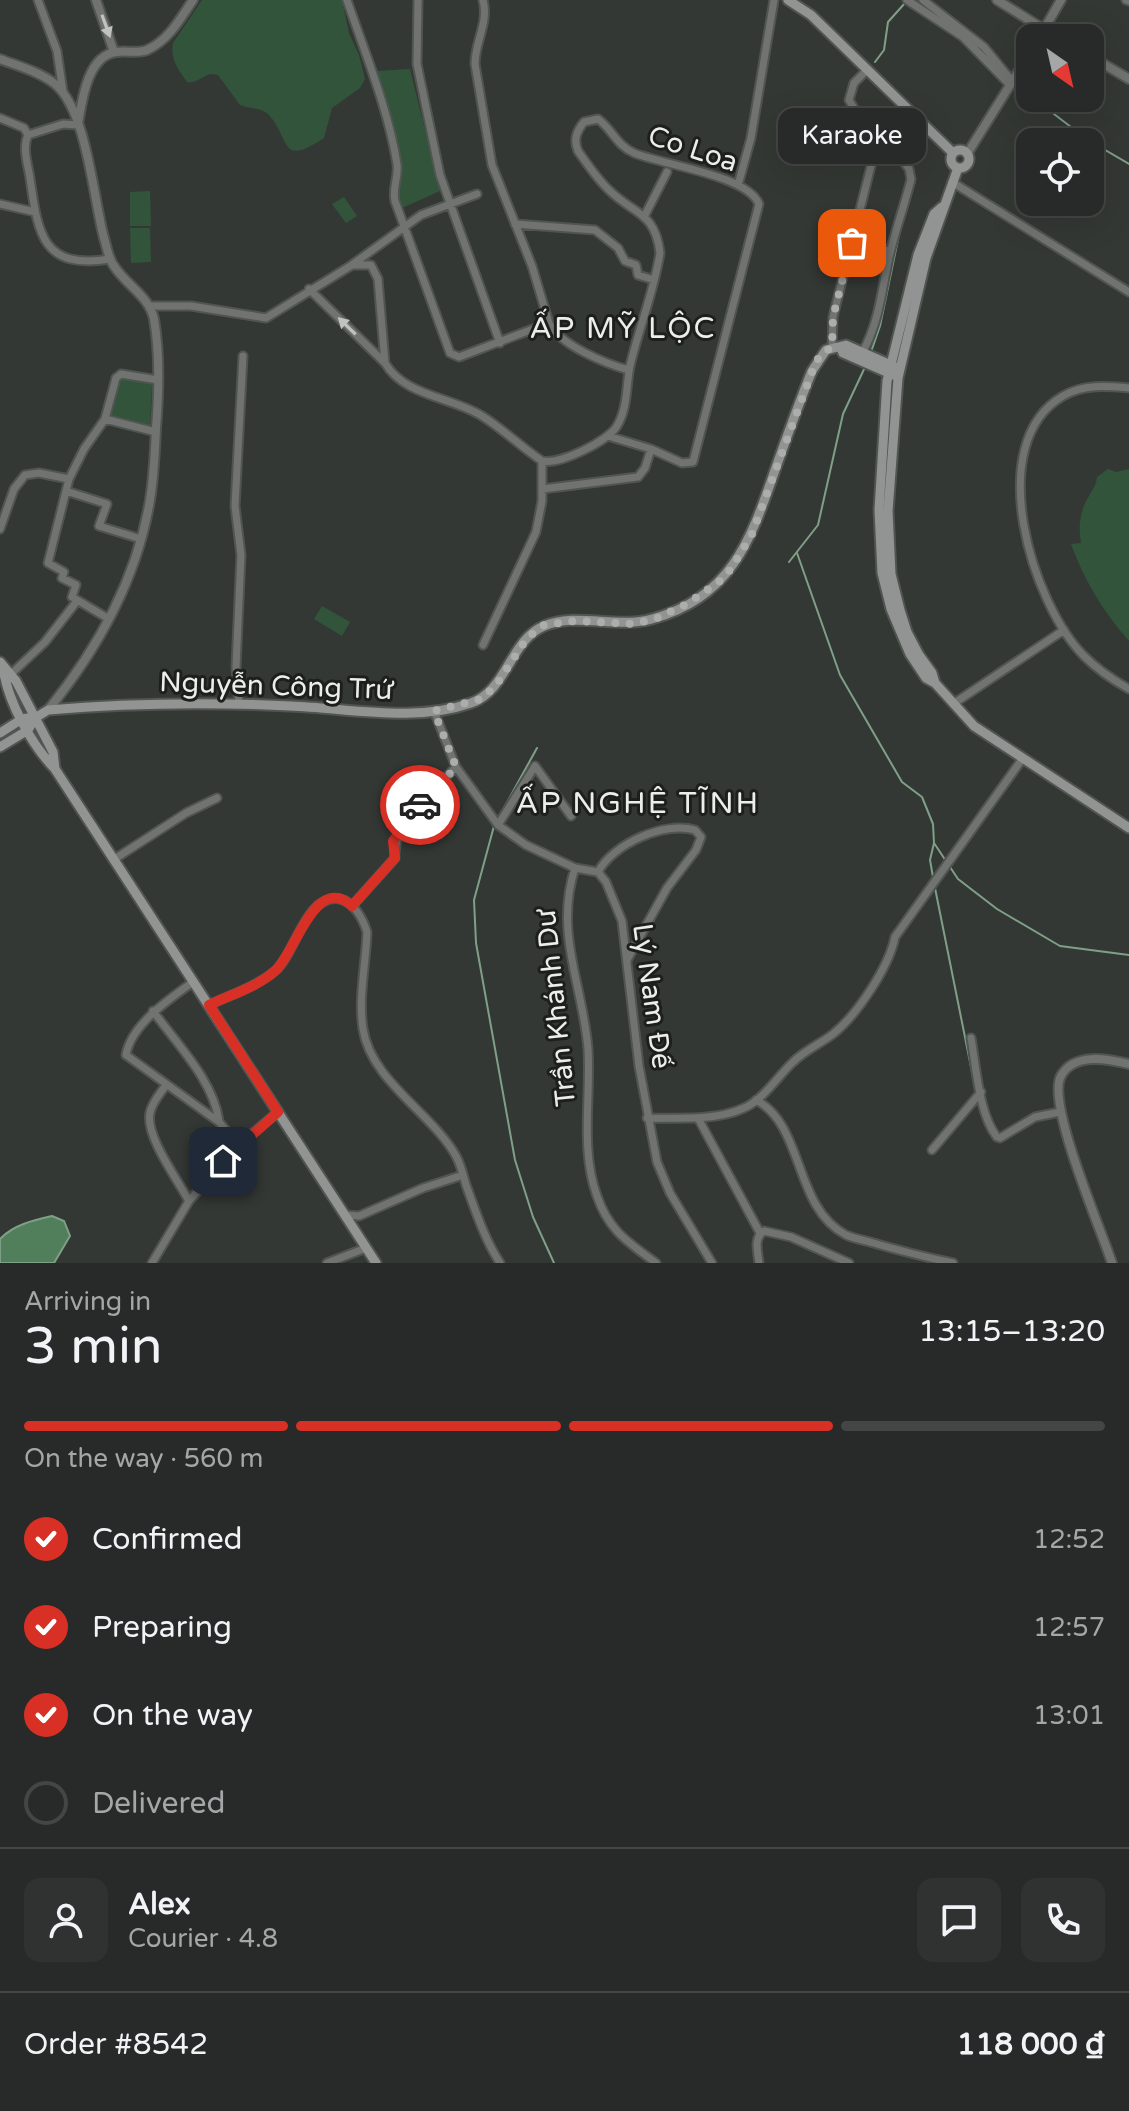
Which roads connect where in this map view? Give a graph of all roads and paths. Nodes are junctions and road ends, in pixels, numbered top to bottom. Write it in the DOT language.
graph roads {
  1 [pos="38,0"];
  2 [pos="96,0"];
  3 [pos="193,0"];
  4 [pos="347,0"];
  5 [pos="418,0"];
  6 [pos="483,0"];
  7 [pos="774,0"];
  8 [pos="788,0"];
  9 [pos="907,0"];
  10 [pos="923,0"];
  11 [pos="997,0"];
  12 [pos="1061,0"];
  13 [pos="1029,24"];
  14 [pos="1048,24"];
  15 [pos="114,52"];
  16 [pos="0,59"];
  17 [pos="1104,64"];
  18 [pos="867,70"];
  19 [pos="1016,75"];
  20 [pos="1129,79"];
  21 [pos="1011,83"];
  22 [pos="63,92"];
  23 [pos="0,118"];
  24 [pos="78,125"];
  25 [pos="28,135"];
  26 [pos="878,138"];
  27 [pos="953,153"];
  28 [pos="967,154"];
  29 [pos="958,168"];
  30 [pos="667,172"];
  31 [pos="952,182"];
  32 [pos="738,185"];
  33 [pos="477,194"];
  34 [pos="448,203"];
  35 [pos="0,204"];
  36 [pos="35,212"];
  37 [pos="645,215"];
  38 [pos="515,224"];
  39 [pos="404,225"];
  40 [pos="831,239"];
  41 [pos="852,243"];
  42 [pos="890,251"];
  43 [pos="110,259"];
  44 [pos="352,265"];
  45 [pos="654,280"];
  46 [pos="309,289"];
  47 [pos="1129,292"];
  48 [pos="150,306"];
  49 [pos="549,323"];
  50 [pos="500,343"];
  51 [pos="836,347"];
  52 [pos="861,355"];
  53 [pos="243,356"];
  54 [pos="385,363"];
  55 [pos="629,370"];
  56 [pos="894,371"];
  57 [pos="158,380"];
  58 [pos="1129,388"];
  59 [pos="105,419"];
  60 [pos="156,432"];
  61 [pos="608,436"];
  62 [pos="651,449"];
  63 [pos="542,461"];
  64 [pos="69,479"];
  65 [pos="542,489"];
  66 [pos="66,491"];
  67 [pos="0,529"];
  68 [pos="141,539"];
  69 [pos="77,601"];
  70 [pos="109,619"];
  71 [pos="1064,630"];
  72 [pos="483,645"];
  73 [pos="4,668"];
  74 [pos="1129,689"];
  75 [pos="239,704"];
  76 [pos="953,704"];
  77 [pos="48,710"];
  78 [pos="434,711"];
  79 [pos="35,718"];
  80 [pos="22,719"];
  81 [pos="28,730"];
  82 [pos="0,733"];
  83 [pos="0,747"];
  84 [pos="1023,758"];
  85 [pos="456,767"];
  86 [pos="55,769"];
  87 [pos="217,798"];
  88 [pos="571,816"];
  89 [pos="498,825"];
  90 [pos="1126,827"];
  91 [pos="1129,836"];
  92 [pos="113,860"];
  93 [pos="575,868"];
  94 [pos="598,872"];
  95 [pos="352,906"];
  96 [pos="627,961"];
  97 [pos="193,982"];
  98 [pos="209,1005"];
  99 [pos="153,1011"];
  100 [pos="971,1038"];
  101 [pos="1129,1064"];
  102 [pos="166,1085"];
  103 [pos="981,1092"];
  104 [pos="756,1100"];
  105 [pos="278,1112"];
  106 [pos="1060,1112"];
  107 [pos="647,1118"];
  108 [pos="698,1118"];
  109 [pos="219,1122"];
  110 [pos="239,1145"];
  111 [pos="932,1150"];
  112 [pos="463,1175"];
  113 [pos="189,1201"];
  114 [pos="345,1215"];
  115 [pos="760,1233"];
  116 [pos="366,1248"];
  117 [pos="834,1259"];
  118 [pos="152,1263"];
  119 [pos="327,1263"];
  120 [pos="376,1263"];
  121 [pos="500,1263"];
  122 [pos="656,1263"];
  123 [pos="712,1263"];
  124 [pos="759,1263"];
  125 [pos="849,1263"];
  126 [pos="953,1263"];
  127 [pos="1112,1263"];
  1 -- 22 [label="street"];
  2 -- 15 [label="street, one-way"];
  3 -- 15 [label="street"];
  4 -- 39 [label="street"];
  5 -- 34 [label="street"];
  6 -- 38 [label="street"];
  7 -- 32 [label="street"];
  8 -- 18 [label="main road"];
  9 -- 21 [label="street"];
  10 -- 21 [label="street"];
  11 -- 13 [label="street"];
  12 -- 14 [label="street"];
  15 -- 24 [label="street"];
  16 -- 22 [label="street"];
  17 -- 20 [label="street"];
  18 -- 26 [label="street"];
  18 -- 27 [label="main road"];
  19 -- 21 [label="street"];
  21 -- 28 [label="street"];
  22 -- 24 [label="street"];
  23 -- 25 [label="street"];
  24 -- 25 [label="street"];
  24 -- 43 [label="street"];
  25 -- 36 [label="street"];
  26 -- 41 [label="street"];
  26 -- 42 [label="street"];
  27 -- 28 [label="main road"];
  27 -- 29 [label="main road"];
  28 -- 29 [label="main road"];
  29 -- 31 [label="main road"];
  30 -- 37 [label="street"];
  31 -- 47 [label="street"];
  31 -- 56 [label="main road"];
  32 -- 37 [label="street, Co Loa"];
  32 -- 62 [label="street, Co Loa"];
  33 -- 34 [label="street"];
  34 -- 39 [label="street"];
  34 -- 50 [label="street"];
  35 -- 36 [label="street"];
  36 -- 43 [label="street"];
  37 -- 45 [label="street"];
  38 -- 45 [label="street"];
  38 -- 49 [label="street"];
  39 -- 44 [label="street"];
  39 -- 50 [label="street"];
  40 -- 41 [label="street"];
  41 -- 42 [label="street"];
  41 -- 51 [label="street"];
  42 -- 52 [label="street"];
  43 -- 48 [label="street"];
  44 -- 46 [label="street"];
  44 -- 54 [label="street"];
  45 -- 55 [label="street"];
  46 -- 48 [label="street"];
  54 -- 46 [label="street, one-way"];
  48 -- 57 [label="street"];
  49 -- 50 [label="street"];
  49 -- 55 [label="street"];
  51 -- 52 [label="main road"];
  51 -- 78 [label="main road, Nguyễn Công Trứ"];
  52 -- 56 [label="main road"];
  53 -- 75 [label="street"];
  54 -- 63 [label="street"];
  55 -- 61 [label="street"];
  56 -- 76 [label="main road"];
  57 -- 59 [label="street"];
  57 -- 60 [label="street"];
  58 -- 71 [label="street"];
  59 -- 60 [label="street"];
  59 -- 64 [label="street"];
  60 -- 68 [label="street"];
  61 -- 62 [label="street, Co Loa"];
  61 -- 63 [label="street"];
  62 -- 65 [label="street"];
  63 -- 65 [label="street"];
  64 -- 66 [label="street"];
  64 -- 67 [label="street"];
  65 -- 72 [label="street"];
  66 -- 68 [label="street"];
  66 -- 69 [label="street"];
  68 -- 70 [label="street"];
  69 -- 70 [label="street"];
  69 -- 73 [label="street"];
  70 -- 77 [label="street"];
  71 -- 74 [label="street"];
  71 -- 76 [label="street"];
  73 -- 79 [label="main road"];
  73 -- 80 [label="main road"];
  75 -- 77 [label="main road, Nguyễn Công Trứ"];
  75 -- 78 [label="main road, Nguyễn Công Trứ"];
  76 -- 84 [label="main road"];
  77 -- 79 [label="main road"];
  78 -- 85 [label="street"];
  79 -- 80 [label="main road"];
  79 -- 81 [label="main road"];
  79 -- 86 [label="main road"];
  80 -- 81 [label="main road"];
  80 -- 82 [label="main road"];
  81 -- 83 [label="main road"];
  81 -- 86 [label="main road"];
  84 -- 90 [label="main road"];
  84 -- 104 [label="street"];
  85 -- 89 [label="street"];
  85 -- 95 [label="street"];
  86 -- 92 [label="main road"];
  87 -- 92 [label="street"];
  88 -- 89 [label="street"];
  89 -- 93 [label="street"];
  90 -- 91 [label="street"];
  92 -- 97 [label="main road"];
  93 -- 94 [label="street"];
  93 -- 122 [label="street, Trần Khánh Dư"];
  94 -- 96 [label="street, Lý Nam Đế"];
  94 -- 96 [label="street"];
  95 -- 98 [label="street"];
  95 -- 112 [label="street"];
  96 -- 107 [label="street, Lý Nam Đế"];
  97 -- 98 [label="main road"];
  97 -- 99 [label="street"];
  98 -- 105 [label="main road"];
  99 -- 102 [label="street"];
  99 -- 109 [label="street"];
  100 -- 103 [label="street"];
  101 -- 106 [label="street"];
  102 -- 109 [label="street"];
  102 -- 113 [label="street"];
  103 -- 106 [label="street"];
  103 -- 111 [label="street"];
  104 -- 108 [label="street"];
  104 -- 126 [label="street"];
  105 -- 110 [label="street"];
  105 -- 114 [label="main road"];
  106 -- 127 [label="street"];
  107 -- 108 [label="street"];
  107 -- 123 [label="street, Lý Nam Đế"];
  108 -- 115 [label="street"];
  109 -- 110 [label="street"];
  110 -- 113 [label="street"];
  112 -- 114 [label="street"];
  112 -- 121 [label="street"];
  113 -- 118 [label="street"];
  114 -- 116 [label="main road"];
  115 -- 117 [label="street"];
  115 -- 124 [label="street"];
  116 -- 119 [label="street"];
  116 -- 120 [label="main road"];
  117 -- 125 [label="street"];
}
